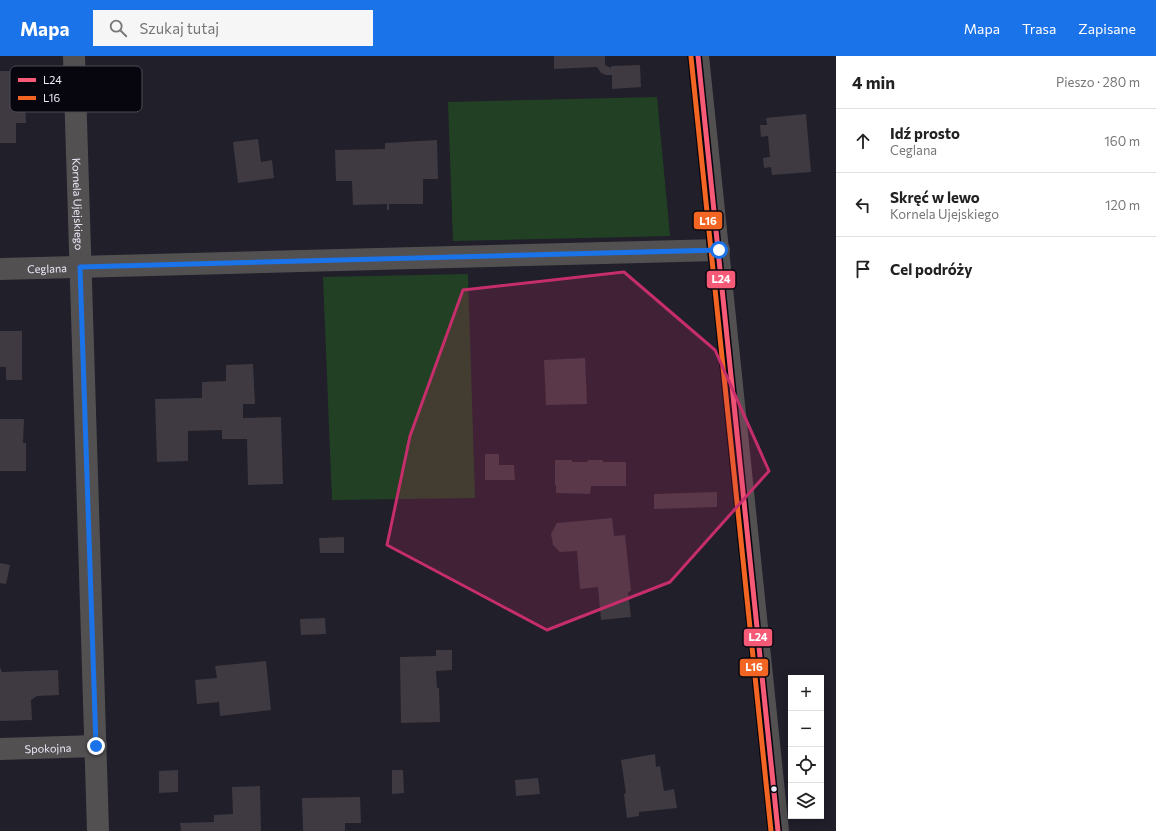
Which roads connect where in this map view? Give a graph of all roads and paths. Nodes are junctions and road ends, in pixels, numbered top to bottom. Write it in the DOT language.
graph roads {
  1 [pos="74,56"];
  2 [pos="698,56"];
  3 [pos="74,66"];
  4 [pos="76,112"];
  5 [pos="719,250"];
  6 [pos="80,267"];
  7 [pos="0,269"];
  8 [pos="96,746"];
  9 [pos="0,749"];
  10 [pos="98,831"];
  11 [pos="778,831"];
  1 -- 3 [label="street, Kornela Ujejskiego"];
  2 -- 5 [label="street"];
  4 -- 6 [label="street, Kornela Ujejskiego"];
  5 -- 6 [label="street, Ceglana"];
  5 -- 11 [label="street"];
  6 -- 7 [label="street, Ceglana"];
  6 -- 8 [label="street, Kornela Ujejskiego"];
  8 -- 9 [label="street, Spokojna"];
  8 -- 10 [label="street, Kornela Ujejskiego"];
}
